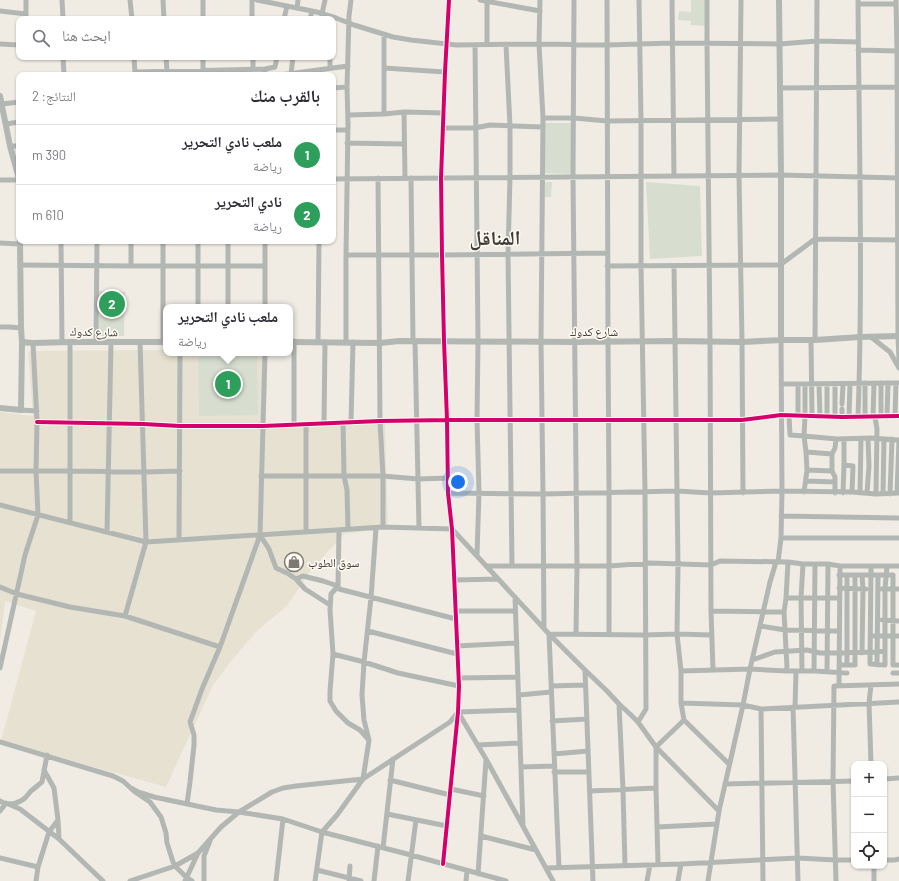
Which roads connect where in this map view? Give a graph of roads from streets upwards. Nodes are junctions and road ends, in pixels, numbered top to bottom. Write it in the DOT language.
graph roads {
  1 [pos="26,0"];
  2 [pos="62,0"];
  3 [pos="130,0"];
  4 [pos="162,0"];
  5 [pos="203,0"];
  6 [pos="252,0"];
  7 [pos="257,0"];
  8 [pos="298,0"];
  9 [pos="325,0"];
  10 [pos="351,0"];
  11 [pos="449,0"];
  12 [pos="480,0"];
  13 [pos="540,0"];
  14 [pos="574,0"];
  15 [pos="607,0"];
  16 [pos="639,0"];
  17 [pos="672,0"];
  18 [pos="707,0"];
  19 [pos="741,0"];
  20 [pos="779,0"];
  21 [pos="817,0"];
  22 [pos="270,1"];
  23 [pos="487,1"];
  24 [pos="858,2"];
  25 [pos="896,2"];
  26 [pos="287,6"];
  27 [pos="297,8"];
  28 [pos="0,11"];
  29 [pos="312,11"];
  30 [pos="540,11"];
  31 [pos="322,14"];
  32 [pos="26,16"];
  33 [pos="63,16"];
  34 [pos="132,16"];
  35 [pos="164,16"];
  36 [pos="203,16"];
  37 [pos="252,16"];
  38 [pos="285,16"];
  39 [pos="311,16"];
  40 [pos="327,16"];
  41 [pos="898,16"];
  42 [pos="336,19"];
  43 [pos="349,23"];
  44 [pos="384,35"];
  45 [pos="816,42"];
  46 [pos="858,42"];
  47 [pos="673,43"];
  48 [pos="706,43"];
  49 [pos="0,44"];
  50 [pos="447,44"];
  51 [pos="487,44"];
  52 [pos="539,44"];
  53 [pos="574,44"];
  54 [pos="640,44"];
  55 [pos="741,44"];
  56 [pos="780,44"];
  57 [pos="16,45"];
  58 [pos="475,45"];
  59 [pos="506,45"];
  60 [pos="607,45"];
  61 [pos="858,50"];
  62 [pos="897,50"];
  63 [pos="63,60"];
  64 [pos="134,60"];
  65 [pos="167,60"];
  66 [pos="203,60"];
  67 [pos="252,60"];
  68 [pos="277,60"];
  69 [pos="293,60"];
  70 [pos="330,60"];
  71 [pos="348,66"];
  72 [pos="330,68"];
  73 [pos="384,68"];
  74 [pos="265,69"];
  75 [pos="203,70"];
  76 [pos="249,71"];
  77 [pos="64,72"];
  78 [pos="135,72"];
  79 [pos="170,72"];
  80 [pos="198,72"];
  81 [pos="208,72"];
  82 [pos="233,72"];
  83 [pos="295,72"];
  84 [pos="320,72"];
  85 [pos="445,72"];
  86 [pos="347,87"];
  87 [pos="816,87"];
  88 [pos="898,87"];
  89 [pos="336,88"];
  90 [pos="780,88"];
  91 [pos="858,88"];
  92 [pos="1,101"];
  93 [pos="16,102"];
  94 [pos="404,112"];
  95 [pos="444,113"];
  96 [pos="384,114"];
  97 [pos="348,115"];
  98 [pos="543,118"];
  99 [pos="574,118"];
  100 [pos="780,119"];
  101 [pos="641,120"];
  102 [pos="674,120"];
  103 [pos="708,120"];
  104 [pos="740,120"];
  105 [pos="607,121"];
  106 [pos="16,122"];
  107 [pos="6,124"];
  108 [pos="510,126"];
  109 [pos="542,127"];
  110 [pos="444,128"];
  111 [pos="476,128"];
  112 [pos="336,130"];
  113 [pos="348,130"];
  114 [pos="347,143"];
  115 [pos="404,144"];
  116 [pos="10,146"];
  117 [pos="16,146"];
  118 [pos="16,169"];
  119 [pos="739,175"];
  120 [pos="781,175"];
  121 [pos="607,176"];
  122 [pos="640,176"];
  123 [pos="674,176"];
  124 [pos="708,176"];
  125 [pos="816,176"];
  126 [pos="859,176"];
  127 [pos="510,177"];
  128 [pos="542,177"];
  129 [pos="574,177"];
  130 [pos="378,178"];
  131 [pos="405,178"];
  132 [pos="411,178"];
  133 [pos="441,178"];
  134 [pos="476,178"];
  135 [pos="898,178"];
  136 [pos="336,179"];
  137 [pos="346,179"];
  138 [pos="0,180"];
  139 [pos="16,180"];
  140 [pos="815,239"];
  141 [pos="860,240"];
  142 [pos="898,240"];
  143 [pos="0,243"];
  144 [pos="16,243"];
  145 [pos="20,244"];
  146 [pos="61,244"];
  147 [pos="97,244"];
  148 [pos="131,244"];
  149 [pos="163,244"];
  150 [pos="198,244"];
  151 [pos="228,244"];
  152 [pos="264,244"];
  153 [pos="319,244"];
  154 [pos="607,253"];
  155 [pos="508,254"];
  156 [pos="541,254"];
  157 [pos="574,254"];
  158 [pos="346,255"];
  159 [pos="442,255"];
  160 [pos="477,255"];
  161 [pos="379,256"];
  162 [pos="411,256"];
  163 [pos="20,265"];
  164 [pos="61,265"];
  165 [pos="741,265"];
  166 [pos="780,265"];
  167 [pos="97,266"];
  168 [pos="131,266"];
  169 [pos="163,266"];
  170 [pos="198,266"];
  171 [pos="228,266"];
  172 [pos="265,266"];
  173 [pos="607,266"];
  174 [pos="641,266"];
  175 [pos="674,266"];
  176 [pos="709,266"];
  177 [pos="164,304"];
  178 [pos="198,304"];
  179 [pos="228,304"];
  180 [pos="265,304"];
  181 [pos="0,327"];
  182 [pos="21,328"];
  183 [pos="898,336"];
  184 [pos="860,337"];
  185 [pos="871,337"];
  186 [pos="781,340"];
  187 [pos="813,340"];
  188 [pos="414,341"];
  189 [pos="444,341"];
  190 [pos="478,341"];
  191 [pos="675,341"];
  192 [pos="22,342"];
  193 [pos="62,342"];
  194 [pos="70,342"];
  195 [pos="96,342"];
  196 [pos="140,342"];
  197 [pos="163,342"];
  198 [pos="293,342"];
  199 [pos="322,342"];
  200 [pos="350,342"];
  201 [pos="380,342"];
  202 [pos="509,342"];
  203 [pos="541,342"];
  204 [pos="575,342"];
  205 [pos="608,342"];
  206 [pos="642,342"];
  207 [pos="710,342"];
  208 [pos="742,342"];
  209 [pos="33,343"];
  210 [pos="111,343"];
  211 [pos="180,356"];
  212 [pos="265,356"];
  213 [pos="292,356"];
  214 [pos="899,362"];
  215 [pos="899,368"];
  216 [pos="859,383"];
  217 [pos="865,383"];
  218 [pos="874,383"];
  219 [pos="881,383"];
  220 [pos="888,383"];
  221 [pos="898,383"];
  222 [pos="781,384"];
  223 [pos="798,384"];
  224 [pos="805,384"];
  225 [pos="812,384"];
  226 [pos="820,384"];
  227 [pos="826,384"];
  228 [pos="835,384"];
  229 [pos="843,384"];
  230 [pos="850,384"];
  231 [pos="0,408"];
  232 [pos="21,410"];
  233 [pos="37,411"];
  234 [pos="781,415"];
  235 [pos="789,415"];
  236 [pos="798,415"];
  237 [pos="805,416"];
  238 [pos="812,416"];
  239 [pos="820,416"];
  240 [pos="827,416"];
  241 [pos="835,416"];
  242 [pos="865,416"];
  243 [pos="876,416"];
  244 [pos="887,416"];
  245 [pos="897,416"];
  246 [pos="842,417"];
  247 [pos="849,417"];
  248 [pos="858,417"];
  249 [pos="542,419"];
  250 [pos="417,420"];
  251 [pos="447,420"];
  252 [pos="477,420"];
  253 [pos="511,420"];
  254 [pos="576,420"];
  255 [pos="609,420"];
  256 [pos="643,420"];
  257 [pos="676,420"];
  258 [pos="710,420"];
  259 [pos="742,420"];
  260 [pos="380,421"];
  261 [pos="37,422"];
  262 [pos="343,422"];
  263 [pos="351,422"];
  264 [pos="70,423"];
  265 [pos="324,423"];
  266 [pos="109,424"];
  267 [pos="143,424"];
  268 [pos="294,424"];
  269 [pos="306,424"];
  270 [pos="180,426"];
  271 [pos="263,426"];
  272 [pos="804,436"];
  273 [pos="836,439"];
  274 [pos="844,439"];
  275 [pos="861,439"];
  276 [pos="868,439"];
  277 [pos="877,439"];
  278 [pos="884,439"];
  279 [pos="892,439"];
  280 [pos="899,440"];
  281 [pos="806,452"];
  282 [pos="832,454"];
  283 [pos="844,465"];
  284 [pos="884,465"];
  285 [pos="891,465"];
  286 [pos="898,465"];
  287 [pos="853,466"];
  288 [pos="861,466"];
  289 [pos="869,466"];
  290 [pos="876,466"];
  291 [pos="807,470"];
  292 [pos="36,471"];
  293 [pos="70,471"];
  294 [pos="180,471"];
  295 [pos="832,471"];
  296 [pos="0,472"];
  297 [pos="108,472"];
  298 [pos="144,472"];
  299 [pos="261,476"];
  300 [pos="306,476"];
  301 [pos="344,476"];
  302 [pos="383,476"];
  303 [pos="448,478"];
  304 [pos="418,479"];
  305 [pos="806,481"];
  306 [pos="835,482"];
  307 [pos="677,490"];
  308 [pos="645,491"];
  309 [pos="782,491"];
  310 [pos="609,492"];
  311 [pos="804,492"];
  312 [pos="843,492"];
  313 [pos="852,492"];
  314 [pos="448,493"];
  315 [pos="479,493"];
  316 [pos="511,493"];
  317 [pos="576,493"];
  318 [pos="710,493"];
  319 [pos="743,493"];
  320 [pos="835,493"];
  321 [pos="860,493"];
  322 [pos="867,493"];
  323 [pos="898,493"];
  324 [pos="543,494"];
  325 [pos="876,494"];
  326 [pos="883,494"];
  327 [pos="890,494"];
  328 [pos="0,505"];
  329 [pos="38,514"];
  330 [pos="781,516"];
  331 [pos="899,518"];
  332 [pos="70,522"];
  333 [pos="383,527"];
  334 [pos="376,528"];
  335 [pos="419,528"];
  336 [pos="348,529"];
  337 [pos="452,529"];
  338 [pos="339,530"];
  339 [pos="107,532"];
  340 [pos="306,532"];
  341 [pos="260,535"];
  342 [pos="781,538"];
  343 [pos="899,538"];
  344 [pos="179,540"];
  345 [pos="146,542"];
  346 [pos="477,555"];
  347 [pos="777,562"];
  348 [pos="788,562"];
  349 [pos="645,564"];
  350 [pos="802,564"];
  351 [pos="815,564"];
  352 [pos="828,564"];
  353 [pos="678,565"];
  354 [pos="486,566"];
  355 [pos="512,566"];
  356 [pos="544,566"];
  357 [pos="577,566"];
  358 [pos="609,566"];
  359 [pos="711,566"];
  360 [pos="840,566"];
  361 [pos="871,566"];
  362 [pos="887,566"];
  363 [pos="899,566"];
  364 [pos="839,575"];
  365 [pos="847,575"];
  366 [pos="855,575"];
  367 [pos="862,575"];
  368 [pos="871,575"];
  369 [pos="878,575"];
  370 [pos="886,575"];
  371 [pos="296,579"];
  372 [pos="498,579"];
  373 [pos="454,580"];
  374 [pos="338,586"];
  375 [pos="0,587"];
  376 [pos="839,588"];
  377 [pos="847,588"];
  378 [pos="855,589"];
  379 [pos="863,589"];
  380 [pos="870,589"];
  381 [pos="878,589"];
  382 [pos="885,589"];
  383 [pos="896,589"];
  384 [pos="17,594"];
  385 [pos="515,597"];
  386 [pos="371,598"];
  387 [pos="786,598"];
  388 [pos="801,598"];
  389 [pos="814,598"];
  390 [pos="827,598"];
  391 [pos="839,601"];
  392 [pos="847,604"];
  393 [pos="855,604"];
  394 [pos="862,604"];
  395 [pos="870,604"];
  396 [pos="878,604"];
  397 [pos="885,604"];
  398 [pos="896,604"];
  399 [pos="330,605"];
  400 [pos="455,611"];
  401 [pos="515,611"];
  402 [pos="711,611"];
  403 [pos="763,611"];
  404 [pos="784,612"];
  405 [pos="125,616"];
  406 [pos="456,619"];
  407 [pos="839,620"];
  408 [pos="847,620"];
  409 [pos="855,620"];
  410 [pos="862,620"];
  411 [pos="870,620"];
  412 [pos="878,620"];
  413 [pos="885,620"];
  414 [pos="896,621"];
  415 [pos="760,626"];
  416 [pos="544,628"];
  417 [pos="785,630"];
  418 [pos="802,630"];
  419 [pos="814,630"];
  420 [pos="368,631"];
  421 [pos="827,631"];
  422 [pos="839,633"];
  423 [pos="549,634"];
  424 [pos="576,634"];
  425 [pos="609,634"];
  426 [pos="677,634"];
  427 [pos="645,635"];
  428 [pos="711,635"];
  429 [pos="847,636"];
  430 [pos="855,636"];
  431 [pos="862,636"];
  432 [pos="870,636"];
  433 [pos="878,636"];
  434 [pos="885,636"];
  435 [pos="896,636"];
  436 [pos="517,643"];
  437 [pos="457,646"];
  438 [pos="220,647"];
  439 [pos="802,651"];
  440 [pos="885,651"];
  441 [pos="786,652"];
  442 [pos="814,652"];
  443 [pos="827,652"];
  444 [pos="839,652"];
  445 [pos="847,652"];
  446 [pos="855,652"];
  447 [pos="870,652"];
  448 [pos="877,652"];
  449 [pos="862,653"];
  450 [pos="333,654"];
  451 [pos="457,654"];
  452 [pos="752,660"];
  453 [pos="364,662"];
  454 [pos="839,665"];
  455 [pos="847,665"];
  456 [pos="877,665"];
  457 [pos="899,665"];
  458 [pos="0,668"];
  459 [pos="750,669"];
  460 [pos="585,670"];
  461 [pos="713,670"];
  462 [pos="681,671"];
  463 [pos="786,671"];
  464 [pos="796,671"];
  465 [pos="802,671"];
  466 [pos="814,671"];
  467 [pos="827,672"];
  468 [pos="839,673"];
  469 [pos="847,673"];
  470 [pos="518,677"];
  471 [pos="458,678"];
  472 [pos="899,684"];
  473 [pos="585,685"];
  474 [pos="871,685"];
  475 [pos="459,686"];
  476 [pos="551,686"];
  477 [pos="839,686"];
  478 [pos="551,692"];
  479 [pos="519,695"];
  480 [pos="899,702"];
  481 [pos="682,703"];
  482 [pos="869,703"];
  483 [pos="619,704"];
  484 [pos="743,705"];
  485 [pos="834,705"];
  486 [pos="794,707"];
  487 [pos="761,709"];
  488 [pos="519,710"];
  489 [pos="458,712"];
  490 [pos="587,719"];
  491 [pos="684,720"];
  492 [pos="552,721"];
  493 [pos="638,722"];
  494 [pos="368,740"];
  495 [pos="0,742"];
  496 [pos="520,743"];
  497 [pos="478,745"];
  498 [pos="656,747"];
  499 [pos="588,751"];
  500 [pos="554,754"];
  501 [pos="47,755"];
  502 [pos="393,759"];
  503 [pos="486,759"];
  504 [pos="871,761"];
  505 [pos="729,764"];
  506 [pos="521,767"];
  507 [pos="554,769"];
  508 [pos="44,770"];
  509 [pos="589,772"];
  510 [pos="363,778"];
  511 [pos="899,778"];
  512 [pos="390,780"];
  513 [pos="887,780"];
  514 [pos="833,781"];
  515 [pos="851,781"];
  516 [pos="795,782"];
  517 [pos="762,783"];
  518 [pos="725,784"];
  519 [pos="131,788"];
  520 [pos="656,788"];
  521 [pos="623,790"];
  522 [pos="590,791"];
  523 [pos="450,792"];
  524 [pos="484,796"];
  525 [pos="0,800"];
  526 [pos="6,803"];
  527 [pos="187,804"];
  528 [pos="0,811"];
  529 [pos="719,811"];
  530 [pos="238,812"];
  531 [pos="387,814"];
  532 [pos="283,819"];
  533 [pos="58,820"];
  534 [pos="416,820"];
  535 [pos="717,824"];
  536 [pos="447,826"];
  537 [pos="523,826"];
  538 [pos="657,827"];
  539 [pos="49,832"];
  540 [pos="322,832"];
  541 [pos="481,836"];
  542 [pos="212,838"];
  543 [pos="59,839"];
  544 [pos="380,847"];
  545 [pos="536,850"];
  546 [pos="198,853"];
  547 [pos="411,855"];
  548 [pos="0,858"];
  549 [pos="798,858"];
  550 [pos="899,859"];
  551 [pos="763,860"];
  552 [pos="835,860"];
  553 [pos="851,860"];
  554 [pos="887,860"];
  555 [pos="710,862"];
  556 [pos="443,864"];
  557 [pos="658,864"];
  558 [pos="681,864"];
  559 [pos="650,865"];
  560 [pos="175,866"];
  561 [pos="350,866"];
  562 [pos="625,866"];
  563 [pos="38,867"];
  564 [pos="593,867"];
  565 [pos="546,868"];
  566 [pos="559,868"];
  567 [pos="874,869"];
  568 [pos="317,870"];
  569 [pos="467,871"];
  570 [pos="478,874"];
  571 [pos="349,879"];
  572 [pos="188,880"];
  573 [pos="36,881"];
  574 [pos="103,881"];
  575 [pos="130,881"];
  576 [pos="204,881"];
  577 [pos="276,881"];
  578 [pos="315,881"];
  579 [pos="361,881"];
  580 [pos="374,881"];
  581 [pos="408,881"];
  582 [pos="466,881"];
  583 [pos="503,881"];
  584 [pos="553,881"];
  585 [pos="593,881"];
  586 [pos="647,881"];
  587 [pos="678,881"];
  588 [pos="708,881"];
  589 [pos="763,881"];
  590 [pos="798,881"];
  591 [pos="836,881"];
  592 [pos="874,881"];
  1 -- 32 [label="street"];
  2 -- 33 [label="street"];
  3 -- 34 [label="street"];
  4 -- 35 [label="street"];
  5 -- 36 [label="street"];
  6 -- 37 [label="street"];
  7 -- 22 [label="street"];
  8 -- 27 [label="street"];
  9 -- 31 [label="street"];
  10 -- 43 [label="street"];
  11 -- 50 [label="street"];
  12 -- 23 [label="street"];
  13 -- 30 [label="street"];
  14 -- 53 [label="street"];
  15 -- 60 [label="street"];
  16 -- 54 [label="street"];
  17 -- 47 [label="street"];
  18 -- 48 [label="street"];
  19 -- 55 [label="street"];
  20 -- 56 [label="street"];
  21 -- 45 [label="street"];
  22 -- 26 [label="street"];
  23 -- 30 [label="street"];
  23 -- 51 [label="street"];
  24 -- 25 [label="street"];
  24 -- 46 [label="street"];
  25 -- 41 [label="street"];
  26 -- 27 [label="street"];
  26 -- 38 [label="street"];
  27 -- 29 [label="street"];
  28 -- 32 [label="street"];
  29 -- 31 [label="street"];
  29 -- 39 [label="street"];
  30 -- 52 [label="street"];
  31 -- 40 [label="street"];
  41 -- 62 [label="street"];
  42 -- 43 [label="street"];
  43 -- 44 [label="street"];
  43 -- 71 [label="street"];
  44 -- 50 [label="street"];
  44 -- 73 [label="street"];
  45 -- 46 [label="street"];
  45 -- 56 [label="street"];
  45 -- 87 [label="street"];
  46 -- 61 [label="street"];
  47 -- 48 [label="street"];
  47 -- 54 [label="street"];
  47 -- 102 [label="street"];
  48 -- 55 [label="street"];
  48 -- 103 [label="street"];
  49 -- 57 [label="street"];
  50 -- 58 [label="street"];
  50 -- 85 [label="street"];
  51 -- 58 [label="street"];
  51 -- 59 [label="street"];
  52 -- 53 [label="street"];
  52 -- 59 [label="street"];
  52 -- 98 [label="street"];
  53 -- 60 [label="street"];
  53 -- 99 [label="street"];
  54 -- 60 [label="street"];
  54 -- 101 [label="street"];
  55 -- 56 [label="street"];
  55 -- 104 [label="street"];
  56 -- 90 [label="street"];
  58 -- 111 [label="street"];
  59 -- 108 [label="street"];
  60 -- 105 [label="street"];
  61 -- 62 [label="street"];
  61 -- 91 [label="street"];
  62 -- 88 [label="street"];
  63 -- 77 [label="street"];
  64 -- 78 [label="street"];
  65 -- 79 [label="street"];
  66 -- 75 [label="street"];
  67 -- 76 [label="street"];
  68 -- 74 [label="street"];
  69 -- 83 [label="street"];
  70 -- 72 [label="street"];
  71 -- 72 [label="street"];
  71 -- 86 [label="street"];
  72 -- 84 [label="street"];
  73 -- 85 [label="street"];
  73 -- 96 [label="street"];
  74 -- 76 [label="street"];
  75 -- 80 [label="street"];
  75 -- 81 [label="street"];
  76 -- 82 [label="street"];
  85 -- 95 [label="street"];
  86 -- 89 [label="street"];
  86 -- 97 [label="street"];
  87 -- 90 [label="street"];
  87 -- 91 [label="street"];
  87 -- 125 [label="street"];
  88 -- 91 [label="street"];
  88 -- 135 [label="street"];
  90 -- 100 [label="street"];
  91 -- 126 [label="street"];
  92 -- 93 [label="street"];
  92 -- 107 [label="street"];
  94 -- 95 [label="street"];
  94 -- 96 [label="street"];
  94 -- 115 [label="street"];
  95 -- 110 [label="street"];
  96 -- 97 [label="street"];
  97 -- 113 [label="street"];
  98 -- 99 [label="street"];
  98 -- 109 [label="street"];
  99 -- 105 [label="street"];
  99 -- 129 [label="street"];
  100 -- 104 [label="street"];
  100 -- 120 [label="street"];
  101 -- 102 [label="street"];
  101 -- 105 [label="street"];
  101 -- 122 [label="street"];
  102 -- 103 [label="street"];
  102 -- 123 [label="street"];
  103 -- 104 [label="street"];
  103 -- 124 [label="street"];
  104 -- 119 [label="street"];
  105 -- 121 [label="street"];
  106 -- 107 [label="street"];
  107 -- 116 [label="street"];
  108 -- 109 [label="street"];
  108 -- 111 [label="street"];
  108 -- 127 [label="street"];
  109 -- 128 [label="street"];
  110 -- 111 [label="street"];
  110 -- 133 [label="street"];
  111 -- 134 [label="street"];
  112 -- 113 [label="street"];
  113 -- 114 [label="street"];
  114 -- 115 [label="street"];
  114 -- 137 [label="street"];
  115 -- 131 [label="street"];
  116 -- 117 [label="street"];
  116 -- 118 [label="street"];
  119 -- 120 [label="street"];
  119 -- 124 [label="street"];
  119 -- 165 [label="street"];
  120 -- 125 [label="street"];
  120 -- 166 [label="street"];
  121 -- 122 [label="street"];
  121 -- 129 [label="street"];
  121 -- 154 [label="street"];
  122 -- 123 [label="street"];
  122 -- 174 [label="street"];
  123 -- 124 [label="street"];
  124 -- 176 [label="street"];
  125 -- 126 [label="street"];
  125 -- 140 [label="street"];
  126 -- 135 [label="street"];
  126 -- 141 [label="street"];
  127 -- 128 [label="street"];
  127 -- 134 [label="street"];
  127 -- 155 [label="street"];
  128 -- 129 [label="street"];
  128 -- 156 [label="street"];
  129 -- 157 [label="street"];
  130 -- 131 [label="street"];
  130 -- 137 [label="street"];
  130 -- 161 [label="street"];
  131 -- 132 [label="street"];
  132 -- 133 [label="street"];
  132 -- 162 [label="street"];
  133 -- 134 [label="street"];
  133 -- 159 [label="street"];
  134 -- 160 [label="street"];
  135 -- 142 [label="street"];
  136 -- 137 [label="street"];
  137 -- 158 [label="street"];
  138 -- 139 [label="street"];
  140 -- 141 [label="street"];
  140 -- 166 [label="street"];
  140 -- 187 [label="street"];
  141 -- 142 [label="street"];
  141 -- 184 [label="street"];
  142 -- 183 [label="street"];
  143 -- 144 [label="street"];
  145 -- 163 [label="street"];
  146 -- 164 [label="street"];
  147 -- 167 [label="street"];
  148 -- 168 [label="street"];
  149 -- 169 [label="street"];
  150 -- 170 [label="street"];
  151 -- 171 [label="street"];
  152 -- 172 [label="street"];
  153 -- 199 [label="street"];
  154 -- 157 [label="street"];
  154 -- 173 [label="street"];
  155 -- 156 [label="street"];
  155 -- 160 [label="street"];
  155 -- 202 [label="street"];
  156 -- 157 [label="street"];
  156 -- 203 [label="street"];
  157 -- 204 [label="street"];
  158 -- 161 [label="street"];
  158 -- 200 [label="street"];
  159 -- 160 [label="street"];
  159 -- 162 [label="street"];
  159 -- 189 [label="street"];
  160 -- 190 [label="street"];
  161 -- 162 [label="street"];
  161 -- 201 [label="street"];
  162 -- 188 [label="street"];
  163 -- 164 [label="street"];
  163 -- 182 [label="street"];
  164 -- 167 [label="street"];
  164 -- 193 [label="street"];
  165 -- 166 [label="street"];
  165 -- 176 [label="street"];
  165 -- 208 [label="street"];
  166 -- 186 [label="street"];
  167 -- 168 [label="street"];
  167 -- 195 [label="street"];
  168 -- 169 [label="street"];
  169 -- 170 [label="street"];
  169 -- 177 [label="street"];
  170 -- 171 [label="street"];
  170 -- 178 [label="street"];
  171 -- 172 [label="street"];
  171 -- 179 [label="street"];
  172 -- 180 [label="street"];
  173 -- 174 [label="street"];
  173 -- 205 [label="street"];
  174 -- 175 [label="street"];
  174 -- 206 [label="street"];
  175 -- 176 [label="street"];
  175 -- 191 [label="street"];
  176 -- 207 [label="street"];
  181 -- 182 [label="street"];
  182 -- 192 [label="street"];
  183 -- 185 [label="street, شارع كدوك"];
  183 -- 214 [label="street"];
  184 -- 185 [label="street, شارع كدوك"];
  184 -- 187 [label="street, شارع كدوك"];
  184 -- 216 [label="street"];
  185 -- 215 [label="street"];
  186 -- 187 [label="street, شارع كدوك"];
  186 -- 208 [label="street, شارع كدوك"];
  186 -- 222 [label="street"];
  187 -- 225 [label="street"];
  188 -- 189 [label="street, شارع كدوك"];
  188 -- 201 [label="street, شارع كدوك"];
  188 -- 250 [label="street"];
  189 -- 190 [label="street, شارع كدوك"];
  189 -- 251 [label="street"];
  190 -- 202 [label="street, شارع كدوك"];
  190 -- 252 [label="street"];
  191 -- 206 [label="street, شارع كدوك"];
  191 -- 207 [label="street, شارع كدوك"];
  191 -- 257 [label="street"];
  192 -- 209 [label="street, شارع كدوك"];
  192 -- 232 [label="street"];
  193 -- 194 [label="street, شارع كدوك"];
  193 -- 209 [label="street, شارع كدوك"];
  194 -- 195 [label="street, شارع كدوك"];
  194 -- 264 [label="street"];
  195 -- 210 [label="street, شارع كدوك"];
  196 -- 197 [label="street, شارع كدوك"];
  196 -- 210 [label="street, شارع كدوك"];
  196 -- 267 [label="street"];
  198 -- 199 [label="street, شارع كدوك"];
  199 -- 200 [label="street, شارع كدوك"];
  199 -- 265 [label="street"];
  200 -- 201 [label="street, شارع كدوك"];
  200 -- 263 [label="street"];
  201 -- 260 [label="street"];
  202 -- 203 [label="street, شارع كدوك"];
  202 -- 253 [label="street"];
  203 -- 204 [label="street, شارع كدوك"];
  203 -- 249 [label="street"];
  204 -- 205 [label="street, شارع كدوك"];
  204 -- 254 [label="street"];
  205 -- 206 [label="street, شارع كدوك"];
  205 -- 255 [label="street"];
  206 -- 256 [label="street"];
  207 -- 208 [label="street, شارع كدوك"];
  207 -- 258 [label="street"];
  208 -- 259 [label="street"];
  209 -- 233 [label="street"];
  210 -- 266 [label="street"];
  211 -- 270 [label="street"];
  212 -- 271 [label="street"];
  213 -- 268 [label="street"];
  216 -- 217 [label="street"];
  216 -- 230 [label="street"];
  216 -- 248 [label="street"];
  217 -- 218 [label="street"];
  217 -- 242 [label="street"];
  218 -- 219 [label="street"];
  218 -- 243 [label="street"];
  219 -- 220 [label="street"];
  219 -- 243 [label="street"];
  220 -- 221 [label="street"];
  220 -- 244 [label="street"];
  221 -- 245 [label="street"];
  222 -- 223 [label="street"];
  222 -- 234 [label="street"];
  223 -- 224 [label="street"];
  223 -- 236 [label="street"];
  224 -- 225 [label="street"];
  224 -- 237 [label="street"];
  225 -- 226 [label="street"];
  225 -- 238 [label="street"];
  226 -- 227 [label="street"];
  226 -- 239 [label="street"];
  227 -- 228 [label="street"];
  227 -- 240 [label="street"];
  228 -- 229 [label="street"];
  228 -- 241 [label="street"];
  229 -- 230 [label="street"];
  229 -- 246 [label="street"];
  230 -- 247 [label="street"];
  231 -- 232 [label="street"];
  232 -- 233 [label="street"];
  233 -- 261 [label="street"];
  234 -- 235 [label="street"];
  234 -- 259 [label="street"];
  234 -- 309 [label="street"];
  235 -- 236 [label="street"];
  235 -- 272 [label="street"];
  236 -- 237 [label="street"];
  237 -- 238 [label="street"];
  237 -- 272 [label="street"];
  238 -- 239 [label="street"];
  239 -- 240 [label="street"];
  240 -- 241 [label="street"];
  241 -- 246 [label="street"];
  242 -- 243 [label="street"];
  242 -- 248 [label="street"];
  243 -- 244 [label="street"];
  243 -- 277 [label="street"];
  244 -- 245 [label="street"];
  246 -- 247 [label="street"];
  247 -- 248 [label="street"];
  249 -- 253 [label="street"];
  249 -- 254 [label="street"];
  249 -- 324 [label="street"];
  250 -- 251 [label="street"];
  250 -- 260 [label="street"];
  250 -- 304 [label="street"];
  251 -- 252 [label="street"];
  251 -- 303 [label="street"];
  252 -- 253 [label="street"];
  252 -- 315 [label="street"];
  253 -- 316 [label="street"];
  254 -- 255 [label="street"];
  254 -- 317 [label="street"];
  255 -- 256 [label="street"];
  255 -- 310 [label="street"];
  256 -- 257 [label="street"];
  256 -- 308 [label="street"];
  257 -- 258 [label="street"];
  257 -- 307 [label="street"];
  258 -- 259 [label="street"];
  258 -- 318 [label="street"];
  259 -- 319 [label="street"];
  260 -- 263 [label="street"];
  260 -- 302 [label="street"];
  261 -- 264 [label="street"];
  261 -- 292 [label="street"];
  262 -- 263 [label="street"];
  262 -- 265 [label="street"];
  262 -- 301 [label="street"];
  264 -- 266 [label="street"];
  264 -- 293 [label="street"];
  265 -- 269 [label="street"];
  266 -- 267 [label="street"];
  266 -- 297 [label="street"];
  267 -- 270 [label="street"];
  267 -- 298 [label="street"];
  268 -- 269 [label="street"];
  268 -- 271 [label="street"];
  269 -- 300 [label="street"];
  270 -- 271 [label="street"];
  270 -- 294 [label="street"];
  271 -- 299 [label="street"];
  272 -- 273 [label="street"];
  272 -- 281 [label="street"];
  273 -- 274 [label="street"];
  273 -- 282 [label="street"];
  274 -- 275 [label="street"];
  274 -- 283 [label="street"];
  275 -- 276 [label="street"];
  275 -- 288 [label="street"];
  276 -- 277 [label="street"];
  276 -- 289 [label="street"];
  277 -- 278 [label="street"];
  277 -- 290 [label="street"];
  278 -- 279 [label="street"];
  278 -- 284 [label="street"];
  279 -- 280 [label="street"];
  279 -- 285 [label="street"];
  280 -- 286 [label="street"];
  281 -- 282 [label="street"];
  281 -- 291 [label="street"];
  282 -- 295 [label="street"];
  283 -- 287 [label="street"];
  283 -- 312 [label="street"];
  284 -- 285 [label="street"];
  284 -- 290 [label="street"];
  284 -- 326 [label="street"];
  285 -- 286 [label="street"];
  285 -- 327 [label="street"];
  286 -- 323 [label="street"];
  287 -- 288 [label="street"];
  287 -- 313 [label="street"];
  288 -- 289 [label="street"];
  288 -- 321 [label="street"];
  289 -- 290 [label="street"];
  289 -- 322 [label="street"];
  290 -- 325 [label="street"];
  291 -- 295 [label="street"];
  291 -- 305 [label="street"];
  292 -- 293 [label="street"];
  292 -- 296 [label="street"];
  292 -- 329 [label="street"];
  293 -- 297 [label="street"];
  293 -- 332 [label="street"];
  294 -- 298 [label="street"];
  294 -- 344 [label="street"];
  295 -- 306 [label="street"];
  297 -- 298 [label="street"];
  297 -- 339 [label="street"];
  298 -- 345 [label="street"];
  299 -- 300 [label="street"];
  299 -- 341 [label="street"];
  300 -- 301 [label="street"];
  300 -- 340 [label="street"];
  301 -- 302 [label="street"];
  301 -- 336 [label="street"];
  302 -- 304 [label="street"];
  302 -- 333 [label="street"];
  303 -- 304 [label="street"];
  303 -- 314 [label="street"];
  304 -- 335 [label="street"];
  305 -- 306 [label="street"];
  305 -- 311 [label="street"];
  306 -- 320 [label="street"];
  307 -- 308 [label="street"];
  307 -- 318 [label="street"];
  307 -- 353 [label="street"];
  308 -- 310 [label="street"];
  308 -- 349 [label="street"];
  309 -- 311 [label="street"];
  309 -- 319 [label="street"];
  309 -- 330 [label="street"];
  310 -- 317 [label="street"];
  310 -- 358 [label="street"];
  311 -- 320 [label="street"];
  312 -- 313 [label="street"];
  312 -- 320 [label="street"];
  313 -- 321 [label="street"];
  314 -- 315 [label="street"];
  314 -- 337 [label="street"];
  315 -- 316 [label="street"];
  315 -- 346 [label="street"];
  316 -- 324 [label="street"];
  316 -- 355 [label="street"];
  317 -- 324 [label="street"];
  317 -- 357 [label="street"];
  318 -- 319 [label="street"];
  318 -- 359 [label="street"];
  321 -- 322 [label="street"];
  322 -- 325 [label="street"];
  323 -- 327 [label="street"];
  324 -- 356 [label="street"];
  325 -- 326 [label="street"];
  326 -- 327 [label="street"];
  328 -- 329 [label="street"];
  329 -- 332 [label="street"];
  329 -- 384 [label="street"];
  330 -- 331 [label="street"];
  330 -- 342 [label="street"];
  332 -- 339 [label="street"];
  333 -- 334 [label="street"];
  333 -- 335 [label="street"];
  334 -- 336 [label="street"];
  334 -- 386 [label="street"];
  335 -- 337 [label="street"];
  336 -- 338 [label="street"];
  337 -- 346 [label="street"];
  337 -- 373 [label="street"];
  338 -- 340 [label="street"];
  338 -- 374 [label="street"];
  339 -- 345 [label="street"];
  340 -- 341 [label="street"];
  341 -- 344 [label="street"];
  341 -- 371 [label="street"];
  341 -- 438 [label="street"];
  342 -- 343 [label="street"];
  342 -- 347 [label="street"];
  344 -- 345 [label="street"];
  345 -- 405 [label="street"];
  346 -- 354 [label="street"];
  347 -- 348 [label="street"];
  347 -- 359 [label="street"];
  347 -- 403 [label="street"];
  348 -- 350 [label="street"];
  348 -- 387 [label="street"];
  349 -- 353 [label="street"];
  349 -- 358 [label="street"];
  349 -- 427 [label="street"];
  350 -- 351 [label="street"];
  350 -- 388 [label="street"];
  351 -- 352 [label="street"];
  351 -- 389 [label="street"];
  352 -- 360 [label="street"];
  352 -- 390 [label="street"];
  353 -- 359 [label="street"];
  353 -- 426 [label="street"];
  354 -- 355 [label="street"];
  354 -- 372 [label="street"];
  355 -- 356 [label="street"];
  356 -- 357 [label="street"];
  356 -- 416 [label="street"];
  357 -- 358 [label="street"];
  357 -- 424 [label="street"];
  358 -- 425 [label="street"];
  359 -- 402 [label="street"];
  360 -- 361 [label="street"];
  360 -- 364 [label="street"];
  361 -- 362 [label="street"];
  361 -- 368 [label="street"];
  362 -- 363 [label="street"];
  362 -- 370 [label="street"];
  364 -- 365 [label="street"];
  364 -- 376 [label="street"];
  365 -- 366 [label="street"];
  365 -- 377 [label="street"];
  366 -- 367 [label="street"];
  366 -- 378 [label="street"];
  367 -- 368 [label="street"];
  367 -- 379 [label="street"];
  368 -- 369 [label="street"];
  368 -- 380 [label="street"];
  369 -- 370 [label="street"];
  369 -- 381 [label="street"];
  370 -- 382 [label="street"];
  370 -- 383 [label="street"];
  371 -- 374 [label="street"];
  371 -- 399 [label="street"];
  372 -- 373 [label="street"];
  372 -- 385 [label="street"];
  373 -- 400 [label="street"];
  374 -- 386 [label="street"];
  374 -- 399 [label="street"];
  375 -- 384 [label="street"];
  376 -- 377 [label="street"];
  376 -- 391 [label="street"];
  377 -- 378 [label="street"];
  377 -- 392 [label="street"];
  378 -- 379 [label="street"];
  378 -- 393 [label="street"];
  379 -- 380 [label="street"];
  379 -- 394 [label="street"];
  380 -- 381 [label="street"];
  380 -- 395 [label="street"];
  381 -- 382 [label="street"];
  381 -- 396 [label="street"];
  382 -- 383 [label="street"];
  382 -- 397 [label="street"];
  383 -- 398 [label="street"];
  384 -- 405 [label="street"];
  384 -- 458 [label="street"];
  385 -- 401 [label="street"];
  385 -- 416 [label="street"];
  386 -- 406 [label="street"];
  386 -- 420 [label="street"];
  387 -- 388 [label="street"];
  387 -- 404 [label="street"];
  388 -- 389 [label="street"];
  388 -- 418 [label="street"];
  389 -- 390 [label="street"];
  389 -- 419 [label="street"];
  390 -- 391 [label="street"];
  390 -- 421 [label="street"];
  391 -- 392 [label="street"];
  391 -- 407 [label="street"];
  392 -- 393 [label="street"];
  392 -- 408 [label="street"];
  393 -- 394 [label="street"];
  393 -- 409 [label="street"];
  394 -- 395 [label="street"];
  394 -- 410 [label="street"];
  395 -- 396 [label="street"];
  395 -- 411 [label="street"];
  396 -- 397 [label="street"];
  396 -- 412 [label="street"];
  397 -- 398 [label="street"];
  397 -- 413 [label="street"];
  398 -- 414 [label="street"];
  399 -- 450 [label="street"];
  400 -- 401 [label="street"];
  400 -- 406 [label="street"];
  401 -- 436 [label="street"];
  402 -- 403 [label="street"];
  402 -- 428 [label="street"];
  403 -- 404 [label="street"];
  403 -- 415 [label="street"];
  404 -- 417 [label="street"];
  405 -- 438 [label="street"];
  406 -- 437 [label="street"];
  407 -- 408 [label="street"];
  407 -- 422 [label="street"];
  408 -- 409 [label="street"];
  408 -- 429 [label="street"];
  409 -- 410 [label="street"];
  409 -- 430 [label="street"];
  410 -- 411 [label="street"];
  410 -- 431 [label="street"];
  411 -- 412 [label="street"];
  411 -- 432 [label="street"];
  412 -- 413 [label="street"];
  412 -- 433 [label="street"];
  413 -- 414 [label="street"];
  413 -- 434 [label="street"];
  414 -- 435 [label="street"];
  415 -- 417 [label="street"];
  415 -- 452 [label="street"];
  416 -- 423 [label="street"];
  417 -- 418 [label="street"];
  417 -- 441 [label="street"];
  418 -- 419 [label="street"];
  418 -- 439 [label="street"];
  419 -- 421 [label="street"];
  419 -- 442 [label="street"];
  420 -- 451 [label="street"];
  420 -- 453 [label="street"];
  421 -- 422 [label="street"];
  421 -- 443 [label="street"];
  422 -- 429 [label="street"];
  422 -- 444 [label="street"];
  423 -- 424 [label="street"];
  423 -- 460 [label="street"];
  423 -- 476 [label="street"];
  424 -- 425 [label="street"];
  425 -- 427 [label="street"];
  426 -- 427 [label="street"];
  426 -- 428 [label="street"];
  426 -- 462 [label="street"];
  427 -- 493 [label="street"];
  428 -- 461 [label="street"];
  429 -- 430 [label="street"];
  429 -- 445 [label="street"];
  430 -- 431 [label="street"];
  430 -- 446 [label="street"];
  431 -- 432 [label="street"];
  431 -- 449 [label="street"];
  432 -- 433 [label="street"];
  432 -- 447 [label="street"];
  433 -- 434 [label="street"];
  433 -- 448 [label="street"];
  434 -- 435 [label="street"];
  434 -- 440 [label="street"];
  435 -- 457 [label="street"];
  436 -- 437 [label="street"];
  436 -- 470 [label="street"];
  437 -- 451 [label="street"];
  438 -- 527 [label="street"];
  439 -- 441 [label="street"];
  439 -- 442 [label="street"];
  439 -- 465 [label="street"];
  440 -- 448 [label="street"];
  440 -- 456 [label="street"];
  441 -- 452 [label="street"];
  441 -- 463 [label="street"];
  442 -- 443 [label="street"];
  442 -- 466 [label="street"];
  443 -- 444 [label="street"];
  443 -- 467 [label="street"];
  444 -- 445 [label="street"];
  444 -- 454 [label="street"];
  445 -- 446 [label="street"];
  445 -- 455 [label="street"];
  446 -- 449 [label="street"];
  446 -- 455 [label="street"];
  447 -- 448 [label="street"];
  447 -- 449 [label="street"];
  447 -- 456 [label="street"];
  448 -- 456 [label="street"];
  450 -- 453 [label="street"];
  450 -- 494 [label="street"];
  451 -- 471 [label="street"];
  452 -- 459 [label="street"];
  453 -- 475 [label="street"];
  453 -- 494 [label="street"];
  454 -- 455 [label="street"];
  454 -- 468 [label="street"];
  459 -- 461 [label="street"];
  459 -- 463 [label="street"];
  459 -- 484 [label="street"];
  460 -- 473 [label="street"];
  460 -- 483 [label="street"];
  461 -- 462 [label="street"];
  462 -- 481 [label="street"];
  463 -- 464 [label="street"];
  464 -- 465 [label="street"];
  464 -- 486 [label="street"];
  465 -- 466 [label="street"];
  466 -- 467 [label="street"];
  467 -- 468 [label="street"];
  468 -- 469 [label="street"];
  468 -- 477 [label="street"];
  470 -- 471 [label="street"];
  470 -- 479 [label="street"];
  471 -- 475 [label="street"];
  472 -- 474 [label="street"];
  473 -- 476 [label="street"];
  473 -- 490 [label="street"];
  474 -- 477 [label="street"];
  474 -- 482 [label="street"];
  475 -- 489 [label="street"];
  476 -- 478 [label="street"];
  477 -- 485 [label="street"];
  478 -- 479 [label="street"];
  478 -- 492 [label="street"];
  479 -- 488 [label="street"];
  480 -- 482 [label="street"];
  481 -- 484 [label="street"];
  481 -- 491 [label="street"];
  482 -- 485 [label="street"];
  482 -- 504 [label="street"];
  483 -- 493 [label="street"];
  483 -- 521 [label="street"];
  484 -- 487 [label="street"];
  484 -- 505 [label="street"];
  485 -- 486 [label="street"];
  485 -- 514 [label="street"];
  486 -- 487 [label="street"];
  486 -- 516 [label="street"];
  487 -- 517 [label="street"];
  488 -- 489 [label="street"];
  488 -- 496 [label="street"];
  489 -- 497 [label="street"];
  489 -- 502 [label="street"];
  489 -- 523 [label="street"];
  490 -- 492 [label="street"];
  490 -- 499 [label="street"];
  491 -- 498 [label="street"];
  491 -- 505 [label="street"];
  492 -- 500 [label="street"];
  493 -- 498 [label="street"];
  494 -- 510 [label="street"];
  495 -- 501 [label="street"];
  496 -- 497 [label="street"];
  496 -- 506 [label="street"];
  497 -- 503 [label="street"];
  498 -- 520 [label="street"];
  498 -- 529 [label="street"];
  499 -- 500 [label="street"];
  499 -- 509 [label="street"];
  500 -- 507 [label="street"];
  501 -- 508 [label="street"];
  501 -- 519 [label="street"];
  502 -- 510 [label="street"];
  502 -- 512 [label="street"];
  503 -- 524 [label="street"];
  503 -- 537 [label="street"];
  505 -- 518 [label="street"];
  506 -- 507 [label="street"];
  506 -- 537 [label="street"];
  507 -- 509 [label="street"];
  507 -- 566 [label="street"];
  508 -- 526 [label="street"];
  508 -- 533 [label="street"];
  509 -- 522 [label="street"];
  510 -- 530 [label="street"];
  510 -- 540 [label="street"];
  511 -- 513 [label="street"];
  512 -- 523 [label="street"];
  512 -- 531 [label="street"];
  514 -- 515 [label="street"];
  514 -- 516 [label="street"];
  514 -- 552 [label="street"];
  516 -- 517 [label="street"];
  516 -- 549 [label="street"];
  517 -- 518 [label="street"];
  517 -- 551 [label="street"];
  518 -- 529 [label="street"];
  519 -- 527 [label="street"];
  519 -- 560 [label="street"];
  520 -- 521 [label="street"];
  520 -- 538 [label="street"];
  521 -- 522 [label="street"];
  521 -- 562 [label="street"];
  522 -- 564 [label="street"];
  523 -- 524 [label="street"];
  523 -- 536 [label="street"];
  524 -- 541 [label="street"];
  525 -- 526 [label="street"];
  526 -- 528 [label="street"];
  526 -- 539 [label="street"];
  527 -- 530 [label="street"];
  529 -- 535 [label="street"];
  530 -- 532 [label="street"];
  530 -- 542 [label="street"];
  531 -- 534 [label="street"];
  531 -- 544 [label="street"];
  532 -- 540 [label="street"];
  532 -- 577 [label="street"];
  533 -- 539 [label="street"];
  533 -- 543 [label="street"];
  534 -- 536 [label="street"];
  534 -- 547 [label="street"];
  535 -- 538 [label="street"];
  535 -- 555 [label="street"];
  536 -- 556 [label="street"];
  537 -- 545 [label="street"];
  538 -- 557 [label="street"];
  539 -- 543 [label="street"];
  539 -- 563 [label="street"];
  540 -- 544 [label="street"];
  540 -- 568 [label="street"];
  541 -- 545 [label="street"];
  541 -- 570 [label="street"];
  542 -- 546 [label="street"];
  542 -- 576 [label="street"];
  543 -- 574 [label="street"];
  544 -- 547 [label="street"];
  544 -- 580 [label="street"];
  545 -- 565 [label="street"];
  546 -- 560 [label="street"];
  546 -- 572 [label="street"];
  547 -- 556 [label="street"];
  547 -- 581 [label="street"];
  548 -- 563 [label="street"];
  549 -- 551 [label="street"];
  549 -- 552 [label="street"];
  549 -- 590 [label="street"];
  550 -- 554 [label="street"];
  551 -- 555 [label="street"];
  551 -- 589 [label="street"];
  552 -- 553 [label="street"];
  552 -- 591 [label="street"];
  555 -- 558 [label="street"];
  555 -- 588 [label="street"];
  556 -- 569 [label="street"];
  557 -- 558 [label="street"];
  557 -- 559 [label="street"];
  558 -- 587 [label="street"];
  559 -- 562 [label="street"];
  559 -- 586 [label="street"];
  560 -- 572 [label="street"];
  560 -- 575 [label="street"];
  561 -- 571 [label="street"];
  562 -- 564 [label="street"];
  563 -- 573 [label="street"];
  564 -- 566 [label="street"];
  564 -- 585 [label="street"];
  565 -- 566 [label="street"];
  565 -- 584 [label="street"];
  567 -- 592 [label="street"];
  568 -- 571 [label="street"];
  568 -- 578 [label="street"];
  569 -- 570 [label="street"];
  569 -- 582 [label="street"];
  570 -- 583 [label="street"];
  571 -- 579 [label="street"];
}
